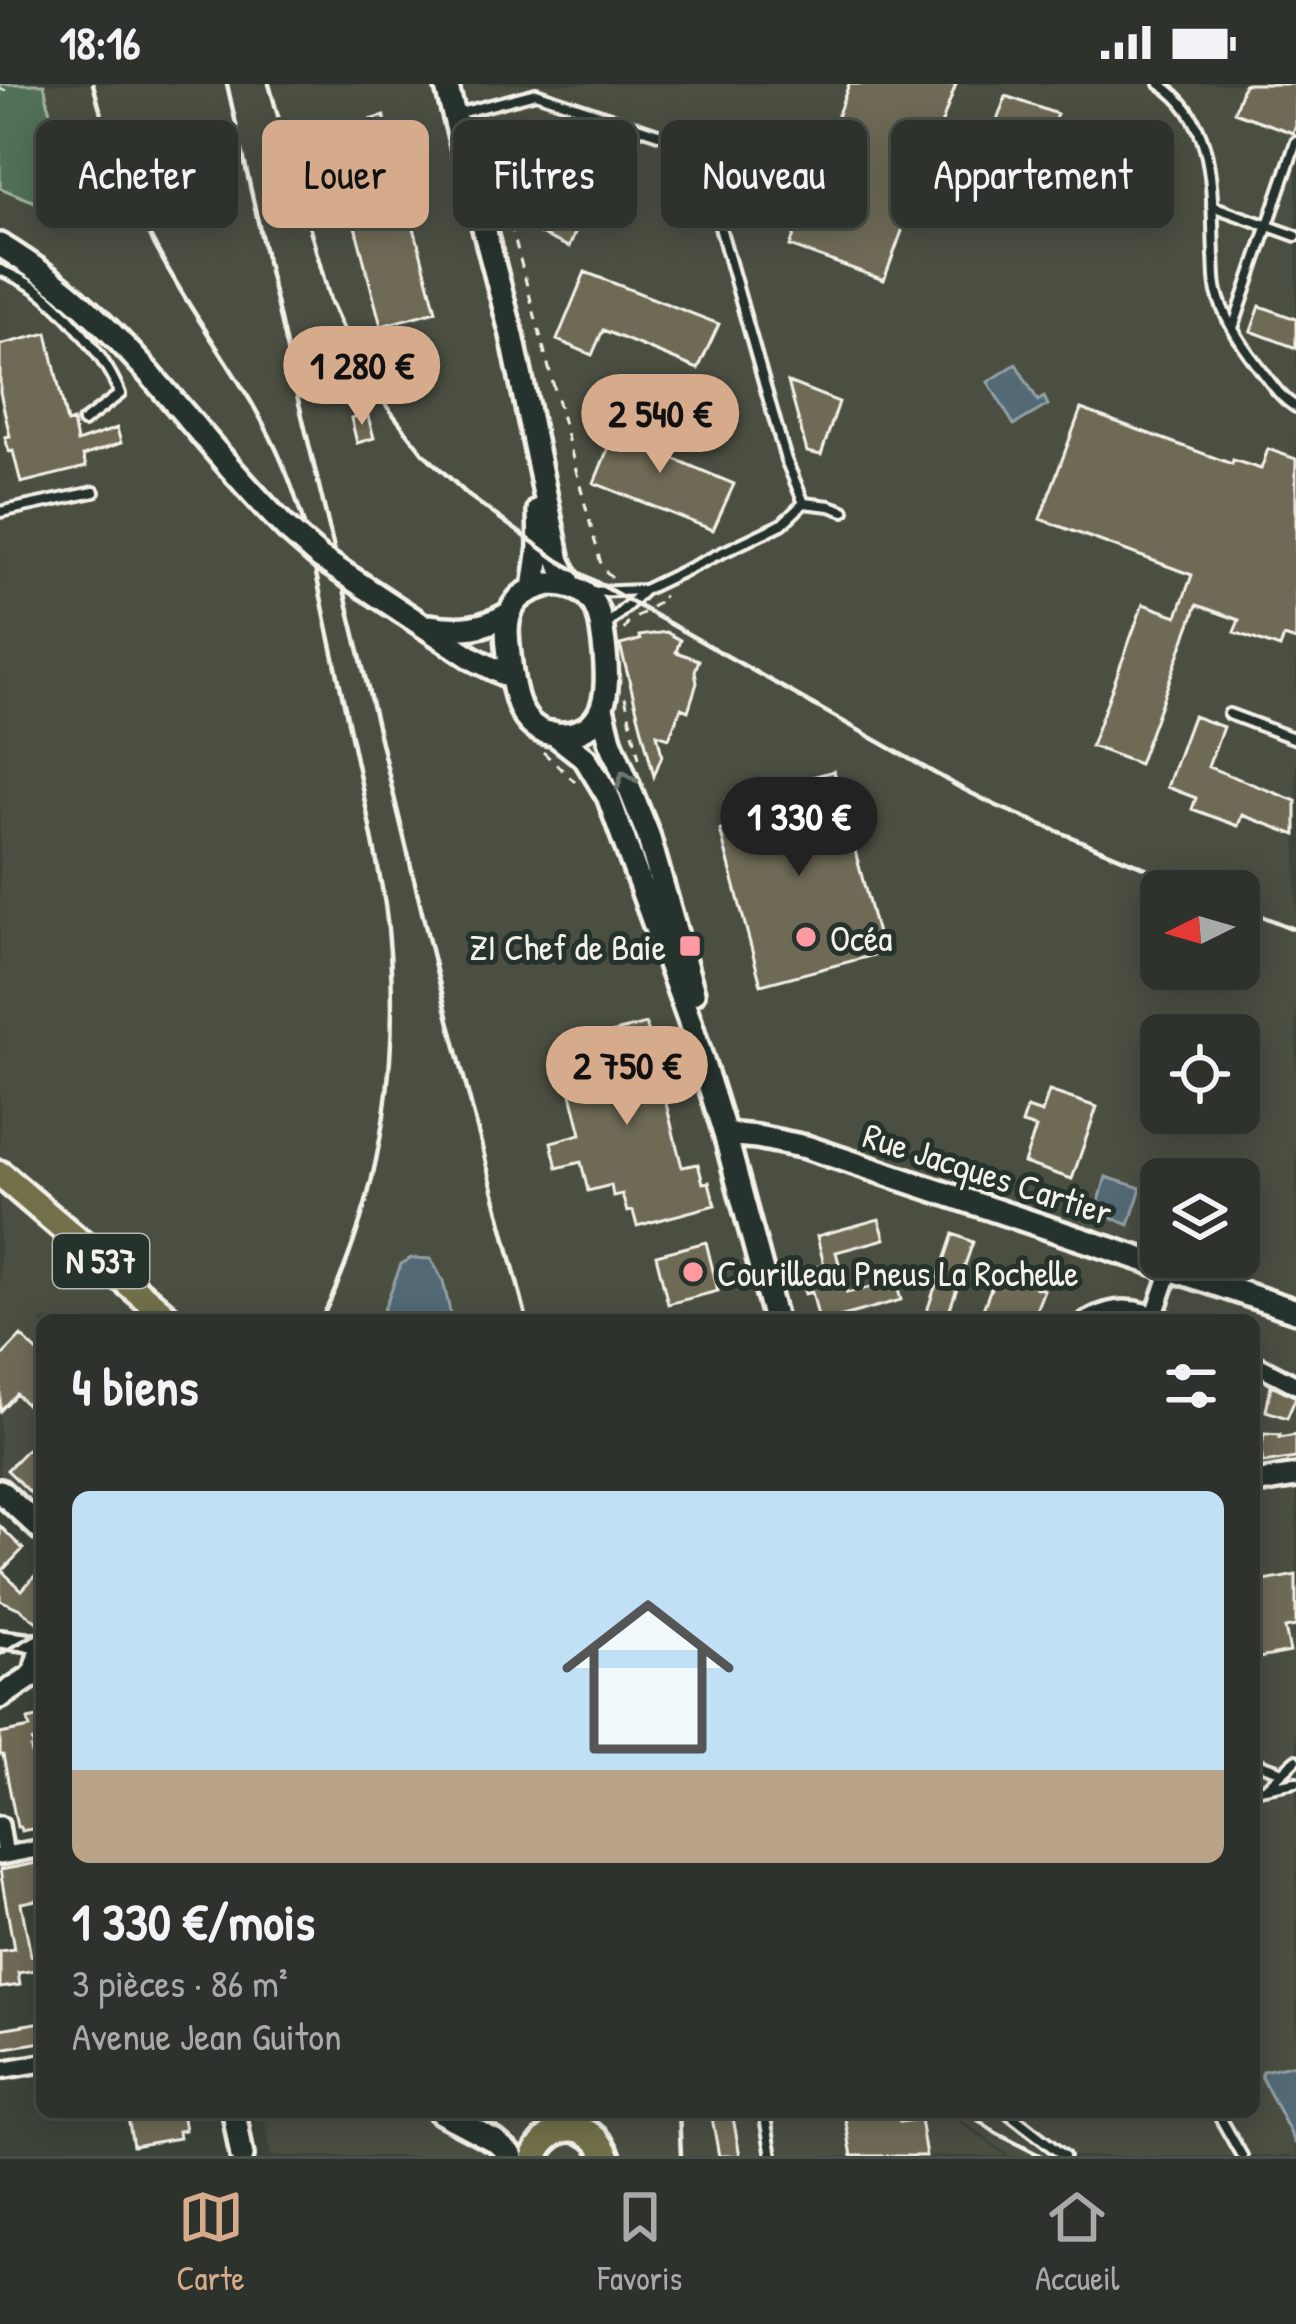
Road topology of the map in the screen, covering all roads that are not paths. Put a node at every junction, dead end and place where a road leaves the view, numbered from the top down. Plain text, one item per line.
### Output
1 (446, 84) edge
2 (1160, 84) edge
3 (454, 114) junction
4 (1296, 142) edge
5 (1211, 206) junction
6 (1268, 226) junction
7 (1296, 236) edge
8 (0, 245) edge
9 (0, 270) edge
10 (1232, 328) junction
11 (1296, 406) edge
12 (83, 422) dead end
13 (538, 450) junction
14 (94, 492) dead end
15 (804, 503) junction
16 (0, 512) edge
17 (844, 512) dead end
18 (534, 589) junction
19 (577, 589) junction
20 (644, 590) junction
21 (510, 613) junction
22 (422, 625) junction
23 (602, 630) junction
24 (512, 678) junction
25 (602, 708) junction
26 (1229, 714) dead end
27 (553, 734) junction
28 (1296, 739) edge
29 (661, 915) junction
30 (724, 1134) junction
31 (0, 1174) edge
32 (1140, 1258) edge
33 (1169, 1278) edge
34 (1200, 1278) edge
35 (1296, 1311) edge
36 (772, 1312) edge
37 (164, 1314) edge
38 (1099, 1314) edge
39 (1151, 1314) edge
40 (1162, 1314) edge
41 (1260, 1366) edge
42 (1296, 1385) edge
43 (1296, 1476) edge
44 (1260, 1483) edge
45 (0, 1491) edge
46 (36, 1524) edge
47 (0, 1639) edge
48 (36, 1643) edge
49 (36, 1670) edge
50 (0, 1697) edge
51 (1296, 1760) edge
52 (1260, 1764) edge
53 (1283, 1772) junction
54 (1296, 1782) edge
55 (1266, 1788) junction
56 (1260, 1789) edge
57 (0, 1826) edge
58 (36, 1849) edge
59 (3, 1855) edge
60 (36, 2064) edge
61 (0, 2071) edge
62 (235, 2118) edge
63 (450, 2118) edge
64 (765, 2118) edge
65 (1015, 2118) edge
66 (1220, 2118) edge
67 (586, 2123) edge
68 (546, 2137) edge
69 (503, 2149) edge
70 (242, 2156) edge
71 (607, 2156) edge
72 (772, 2156) edge
73 (1064, 2156) edge
74 (1242, 2156) edge

1 - 3 main road
2 - 5 lane
3 - 13 main road
3 - 15 lane
4 - 6 lane
5 - 6 lane
5 - 10 lane
6 - 7 lane
6 - 10 lane
8 - 22 main road, bridge
9 - 12 lane
10 - 11 lane
13 - 18 main road
13 - 19 main road
14 - 16 lane
15 - 17 lane
15 - 20 lane
18 - 19 main road
18 - 21 main road
19 - 20 lane
19 - 23 main road
20 - 23 lane
21 - 22 main road
21 - 24 main road
22 - 24 main road
23 - 25 main road
24 - 27 main road
25 - 27 main road
29 -> 25 main road
26 - 28 lane
27 - 29 main road
29 - 30 main road
30 - 32 main road, Rue Jacques Cartier
30 - 36 main road
31 - 37 main road, N 537
33 - 40 street
34 - 35 main road, Rue Jacques Cartier
38 - 39 street
41 - 42 street
43 - 44 main road
45 - 46 main road
47 - 48 street
49 - 50 main road
51 - 53 lane
52 - 53 lane
53 - 55 lane
54 - 55 lane
55 - 56 lane
57 - 59 street
58 - 59 street
60 - 61 street
62 - 70 main road
63 - 69 main road
64 - 72 lane
65 - 73 lane
66 - 74 lane
67 - 68 main road
67 - 71 main road
68 - 69 main road

